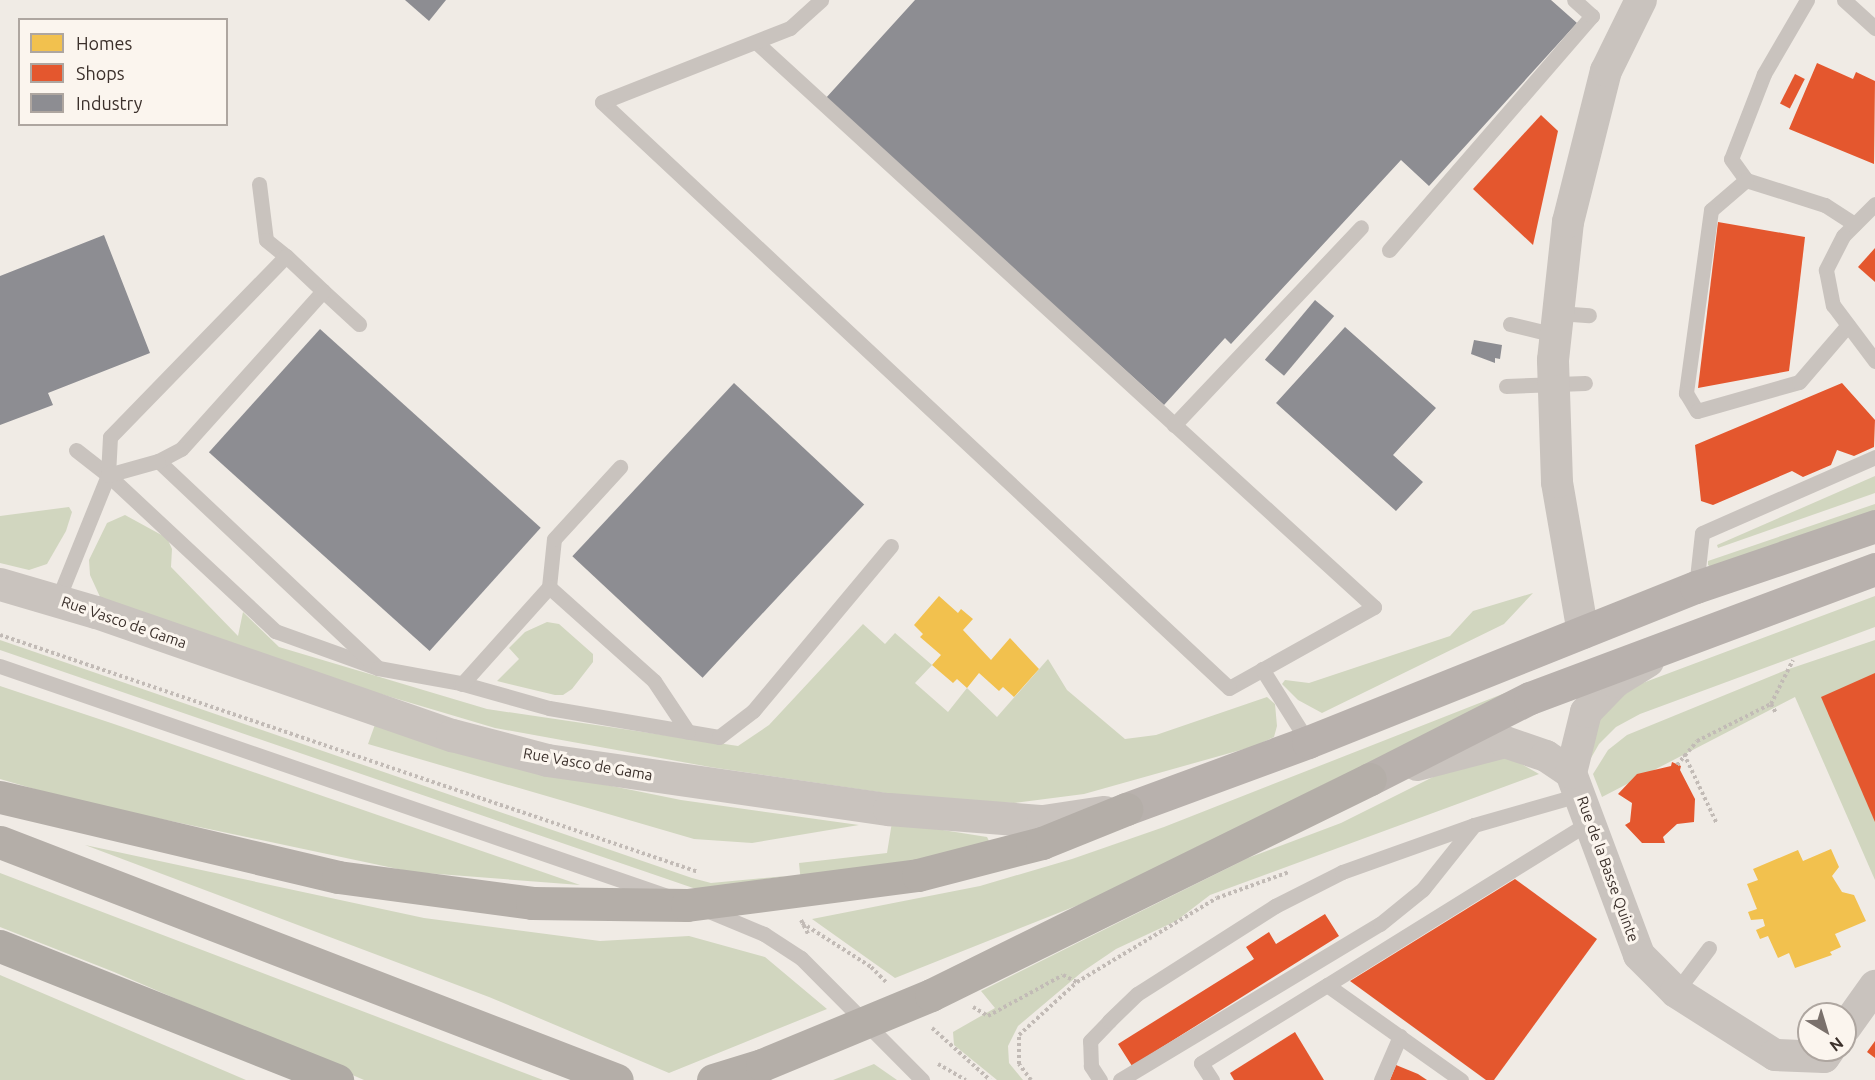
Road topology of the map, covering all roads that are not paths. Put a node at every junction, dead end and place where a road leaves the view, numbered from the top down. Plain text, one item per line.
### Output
1 (821, 0) edge
2 (1574, 0) edge
3 (1641, 0) edge
4 (1807, 0) edge
5 (1844, 0) edge
6 (1875, 28) edge
7 (757, 43) junction
8 (1746, 180) junction
9 (259, 184) dead end
10 (1875, 204) edge
11 (1854, 224) junction
12 (1360, 227) dead end
13 (1389, 250) dead end
14 (286, 256) junction
15 (323, 291) junction
16 (1588, 315) dead end
17 (359, 324) dead end
18 (1510, 324) dead end
19 (1557, 324) junction
20 (1848, 325) junction
21 (1875, 361) edge
22 (1585, 383) dead end
23 (1554, 385) junction
24 (1506, 386) dead end
25 (1174, 425) junction
26 (76, 450) dead end
27 (1875, 457) edge
28 (158, 461) junction
29 (620, 467) dead end
30 (108, 475) junction
31 (1875, 526) edge
32 (891, 546) dead end
33 (1875, 569) edge
34 (0, 584) edge
35 (1696, 587) junction
36 (549, 588) junction
37 (58, 599) junction
38 (1583, 633) junction
39 (1684, 638) junction
40 (0, 666) edge
41 (378, 668) junction
42 (1262, 669) junction
43 (462, 684) junction
44 (688, 732) junction
45 (1308, 742) junction
46 (1370, 779) junction
47 (1582, 796) junction
48 (0, 797) edge
49 (1126, 809) junction
50 (1474, 825) junction
51 (0, 842) edge
52 (687, 904) junction
53 (0, 946) edge
54 (1709, 948) dead end
55 (1327, 985) junction
56 (1875, 986) edge
57 (1676, 992) junction
58 (1857, 1011) edge
59 (1400, 1036) junction
60 (1797, 1056) edge
61 (337, 1080) edge
62 (617, 1080) edge
63 (713, 1080) edge
64 (922, 1080) edge
65 (1100, 1080) edge
66 (1120, 1080) edge
67 (1212, 1080) edge
68 (1381, 1080) edge
69 (1461, 1080) edge

1 - 7 lane
2 - 13 lane
3 - 19 street
4 - 8 lane
5 - 6 lane
7 - 25 lane
7 - 42 lane
8 - 11 lane
8 - 20 lane
9 - 14 lane
10 - 11 lane
11 - 20 lane
12 - 25 lane
14 - 15 lane
14 - 30 lane
15 - 17 lane
15 - 28 lane
16 - 19 lane
18 - 19 lane
19 - 23 street
20 - 21 lane
22 - 23 lane
23 - 24 lane
23 - 38 street
25 - 42 lane
26 - 30 lane
27 - 35 lane
28 - 30 lane
28 - 41 lane
29 - 36 lane
30 - 37 lane
30 - 41 lane
31 - 35 main road
32 - 44 lane
33 - 39 main road
34 - 37 street, Rue Vasco de Gama
35 - 38 main road
36 - 43 lane
36 - 44 lane
37 - 49 street, Rue Vasco de Gama
38 - 45 main road
39 - 46 main road
39 - 47 street
40 - 52 lane
41 - 43 lane
42 - 45 lane
43 - 44 lane
45 - 49 main road
46 - 47 street
46 - 63 highway
47 - 50 lane
47 - 55 lane
47 - 57 street, Rue de la Basse Quinte
48 - 52 highway
49 - 52 highway
50 - 65 lane
50 - 66 lane
51 - 62 highway
52 - 64 lane
53 - 61 highway
54 - 57 lane
55 - 59 lane
55 - 67 lane
56 - 58 street
57 - 60 street, Rue de la Basse Quinte
59 - 68 lane
59 - 69 lane

